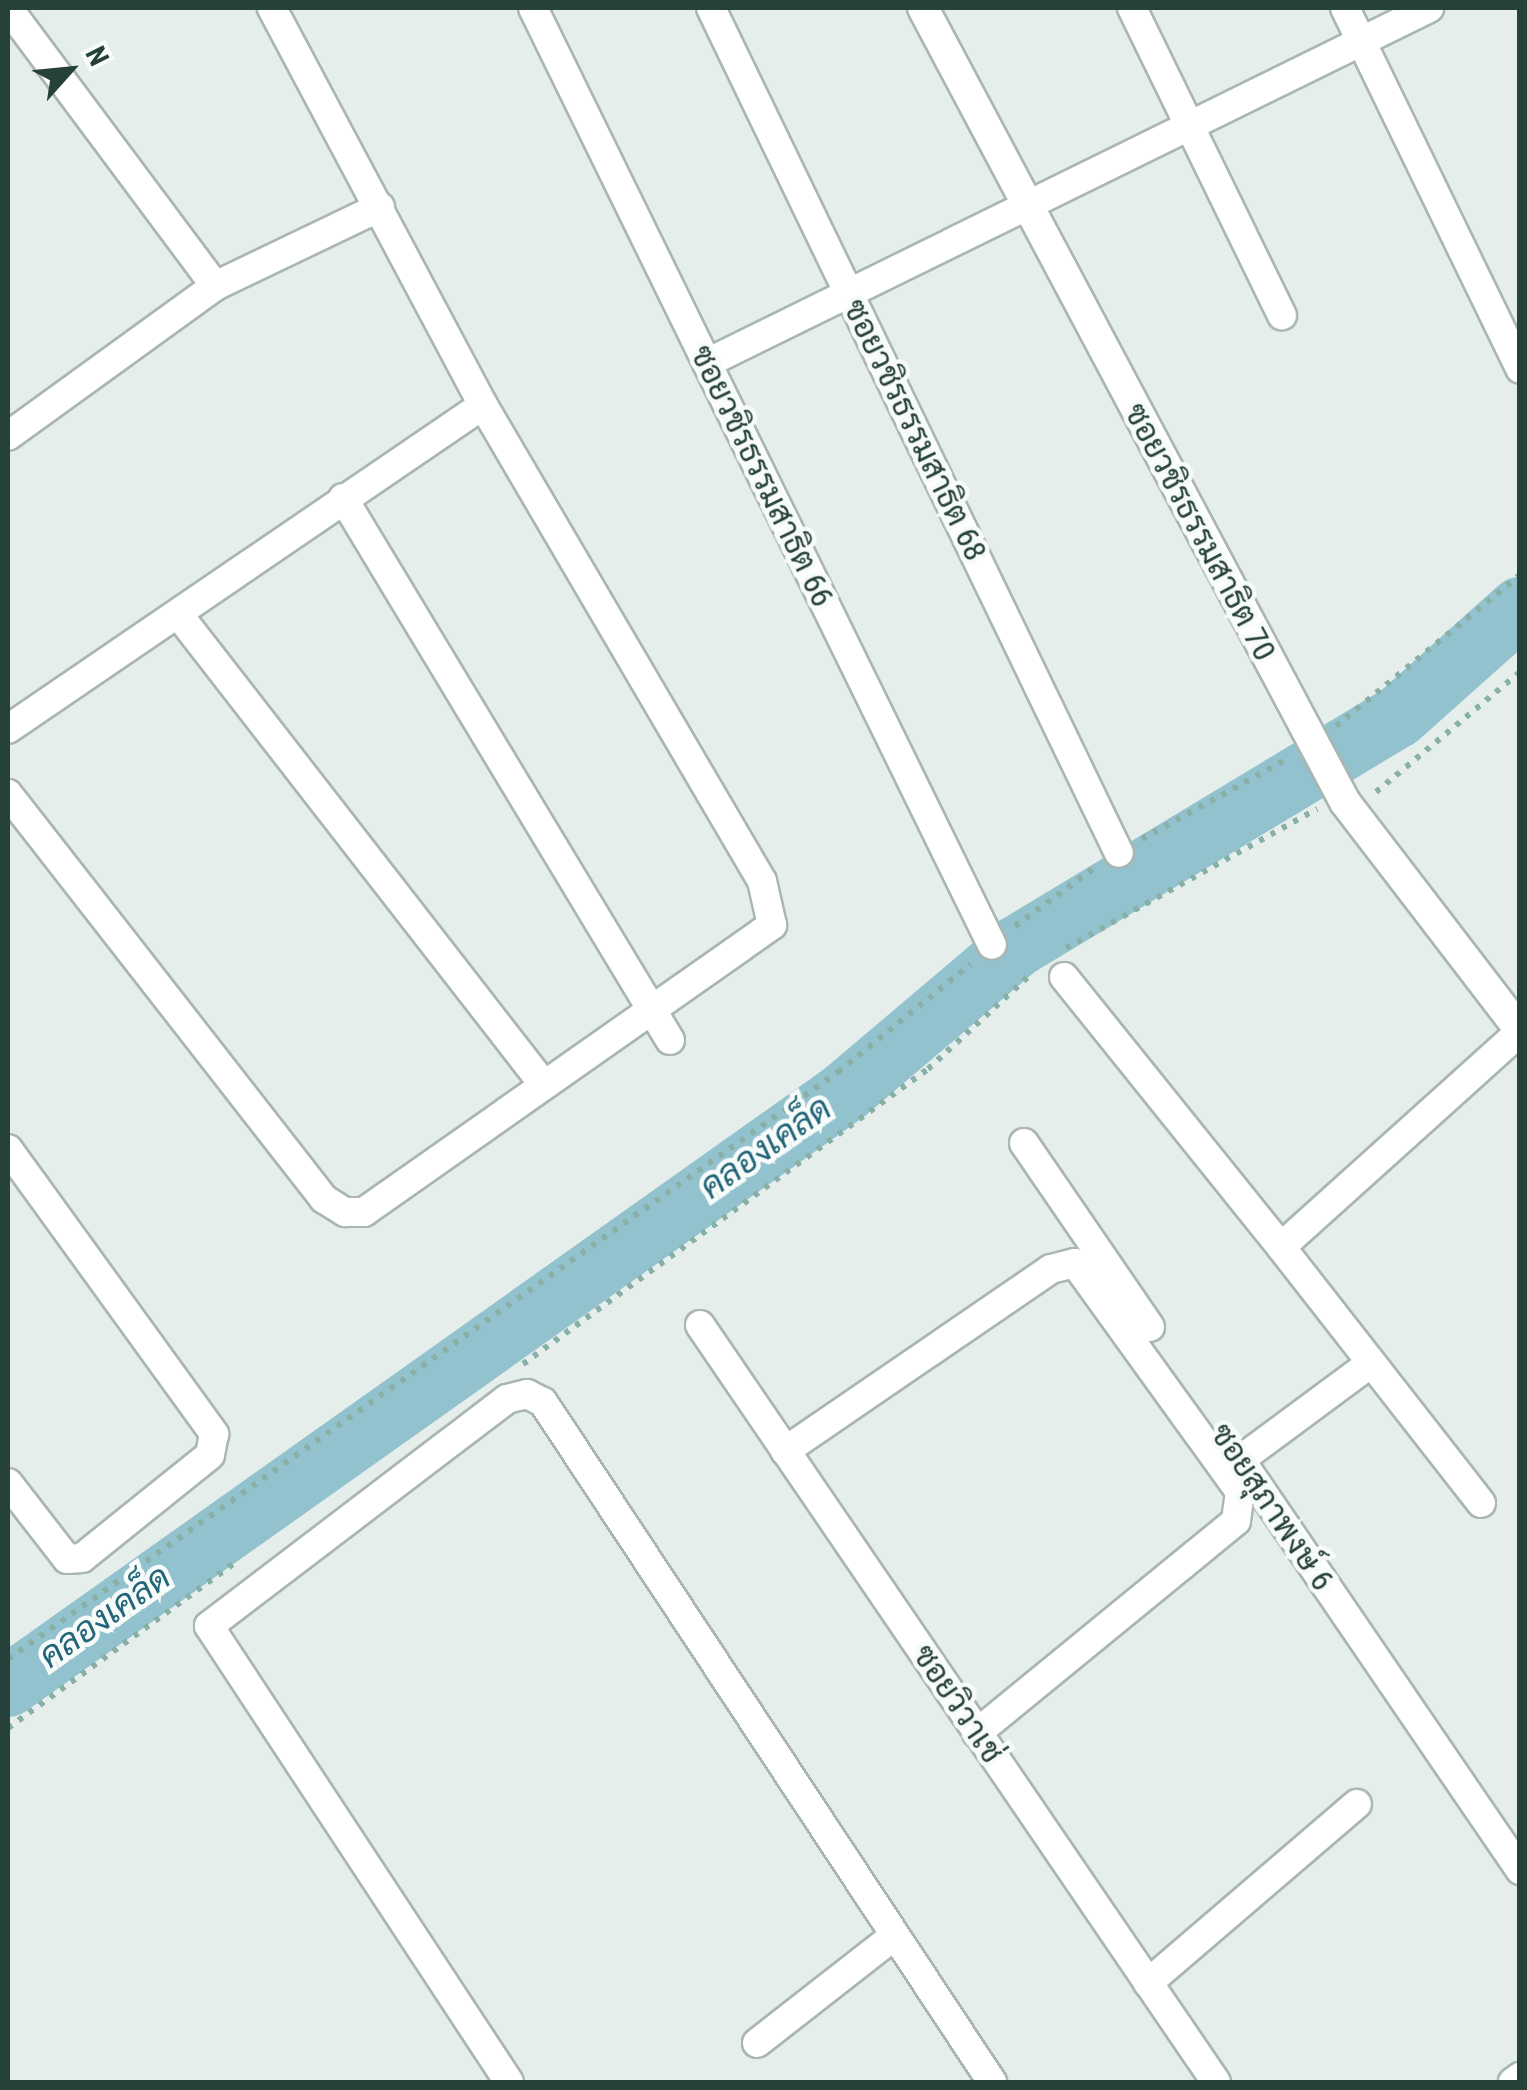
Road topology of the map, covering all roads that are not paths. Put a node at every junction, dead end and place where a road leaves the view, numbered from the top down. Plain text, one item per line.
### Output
1 (8, 8) edge
2 (272, 8) edge
3 (533, 8) edge
4 (712, 8) edge
5 (922, 8) edge
6 (1132, 8) edge
7 (1345, 8) edge
8 (1429, 8) edge
9 (1362, 42) junction
10 (1191, 129) junction
11 (380, 207) junction
12 (1027, 212) junction
13 (215, 286) junction
14 (850, 296) junction
15 (1282, 314) dead end
16 (707, 363) junction
17 (1520, 369) edge
18 (483, 404) junction
19 (13, 422) edge
20 (343, 498) junction
21 (178, 614) junction
22 (8, 729) edge
23 (8, 794) edge
24 (1119, 853) road end
25 (992, 945) road end
26 (1056, 964) road end
27 (652, 1010) junction
28 (1520, 1031) edge
29 (670, 1040) dead end
30 (544, 1085) junction
31 (1024, 1144) dead end
32 (8, 1149) edge
33 (1281, 1247) junction
34 (700, 1325) dead end
35 (1371, 1362) junction
36 (786, 1450) junction
37 (1240, 1460) junction
38 (8, 1483) edge
39 (1480, 1503) dead end
40 (977, 1732) junction
41 (1356, 1804) dead end
42 (1520, 1870) edge
43 (894, 1935) junction
44 (1148, 1983) junction
45 (756, 2042) dead end
46 (1520, 2077) edge
47 (509, 2082) edge
48 (992, 2082) edge
49 (1216, 2082) edge
50 (1513, 2082) edge

1 - 13 street
2 - 11 street
3 - 16 street, ซอยวชิรธรรมสาธิต 66
4 - 14 street, ซอยวชิรธรรมสาธิต 68
5 - 12 street, ซอยวชิรธรรมสาธิต 70
6 - 10 street
7 - 9 street
8 - 9 street
9 - 10 street
9 - 17 street
10 - 12 street
10 - 15 street
11 - 13 street
11 - 18 street
12 - 14 street
12 - 28 street, ซอยวชิรธรรมสาธิต 70
13 - 19 street
14 - 16 street
14 - 24 street, ซอยวชิรธรรมสาธิต 68
16 - 25 street, ซอยวชิรธรรมสาธิต 66
18 - 20 street
18 - 27 street
20 - 21 street
20 - 27 street
21 - 22 street
21 - 30 street
23 - 30 street
26 - 33 street
27 - 29 street
27 - 30 street
28 - 33 street
31 - 37 street, ซอยสุภาพงษ์ 6
32 - 38 street
33 - 35 street
34 - 36 street, ซอยวิวาเช่
35 - 37 street
35 - 39 street
36 - 40 street, ซอยวิวาเช่
36 - 40 street
37 - 42 street, ซอยสุภาพงษ์ 6
40 - 44 street, ซอยวิวาเช่
41 - 44 street
43 - 45 street
43 - 47 street
43 - 48 street
44 - 49 street, ซอยวิวาเช่
46 - 50 street

